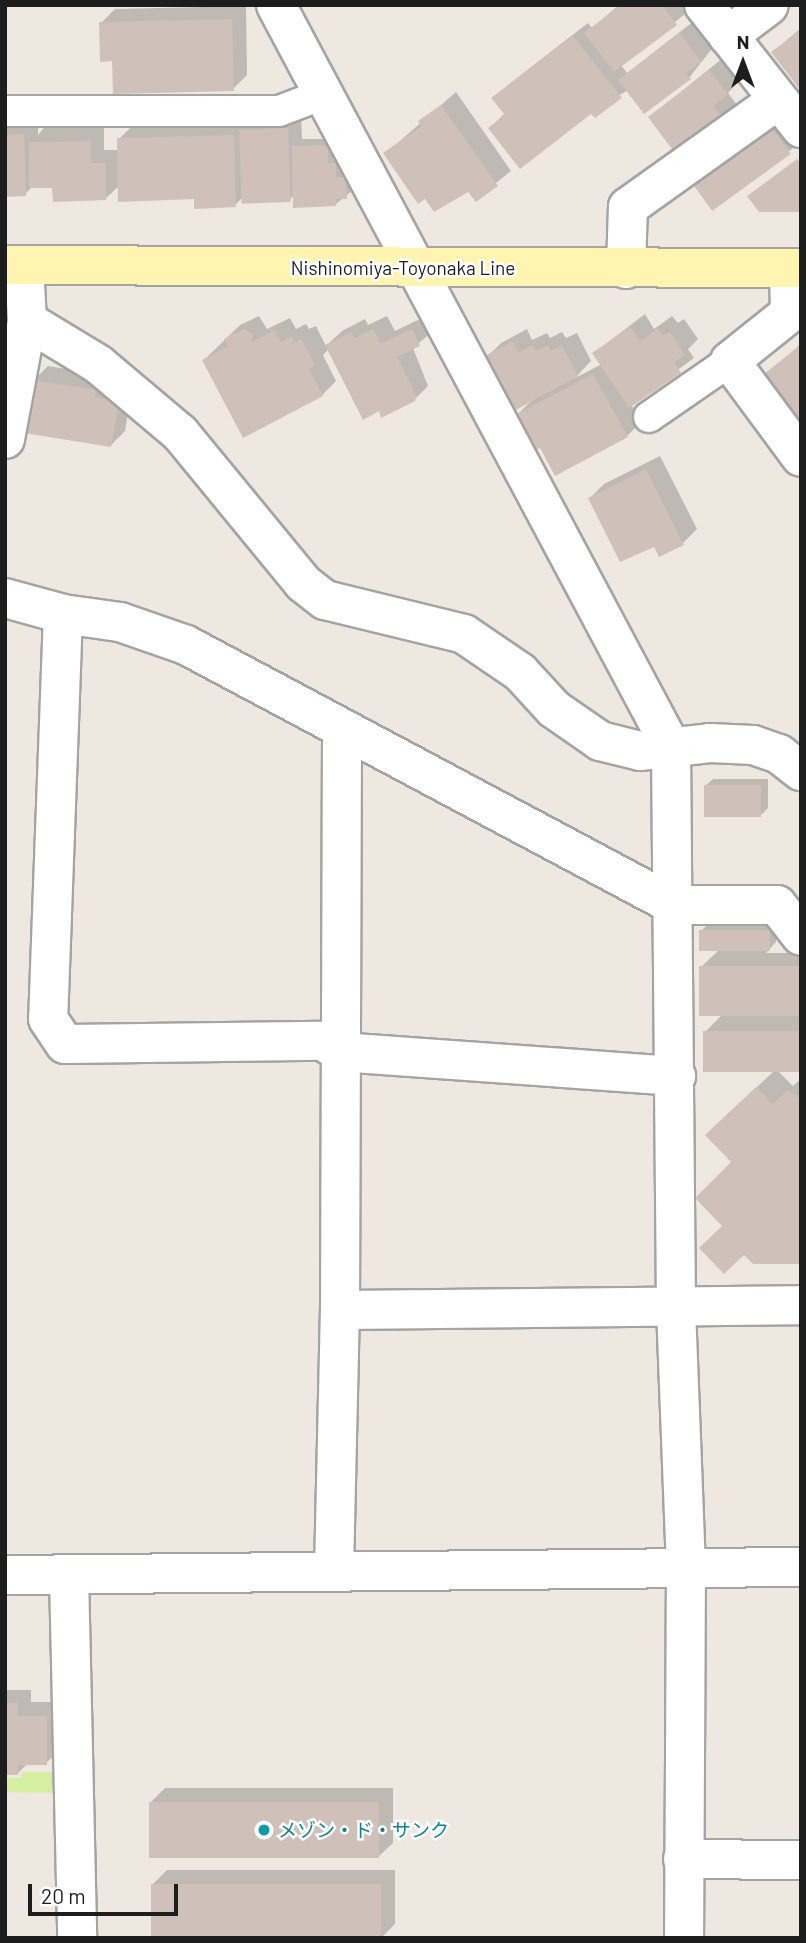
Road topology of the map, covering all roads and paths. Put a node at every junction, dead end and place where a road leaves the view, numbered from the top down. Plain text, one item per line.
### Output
1 (276, 5) edge
2 (704, 5) edge
3 (769, 5) edge
4 (728, 36) junction
5 (324, 94) junction
6 (5, 111) edge
7 (789, 114) edge
8 (15, 265) edge
9 (417, 268) junction
10 (795, 268) edge
11 (626, 270) junction
12 (27, 321) junction
13 (730, 361) junction
14 (649, 417) dead end
15 (5, 439) edge
16 (801, 457) edge
17 (5, 598) edge
18 (63, 614) junction
19 (342, 730) junction
20 (671, 747) junction
21 (801, 771) edge
22 (674, 905) junction
23 (801, 936) edge
24 (340, 1052) junction
25 (676, 1076) junction
26 (801, 1305) edge
27 (676, 1308) junction
28 (340, 1310) junction
29 (686, 1567) junction
30 (801, 1567) edge
31 (334, 1572) junction
32 (5, 1575) edge
33 (69, 1575) junction
34 (683, 1859) junction
35 (801, 1860) edge
36 (77, 1938) edge
37 (684, 1938) edge

1 - 5 street
2 - 4 street
3 - 4 street
4 - 7 street
5 - 6 lane
5 - 9 street
7 - 11 street
8 - 9 main road, Nishinomiya-Toyonaka Line
8 - 12 street
9 - 11 main road, Nishinomiya-Toyonaka Line
9 - 20 street
10 - 11 main road, Nishinomiya-Toyonaka Line
10 - 13 street
12 - 15 street
12 - 20 street
13 - 14 lane
13 - 16 street
17 - 18 street
18 - 19 street
18 - 24 street
19 - 22 street
19 - 24 street
20 - 21 street
20 - 22 street
22 - 23 street
22 - 25 street
24 - 25 street
24 - 28 street
25 - 27 street
26 - 27 street
27 - 28 street
27 - 29 street
28 - 31 street
29 - 30 street
29 - 31 street
29 - 34 street
31 - 33 street
32 - 33 street
33 - 36 street
34 - 35 street
34 - 37 street

